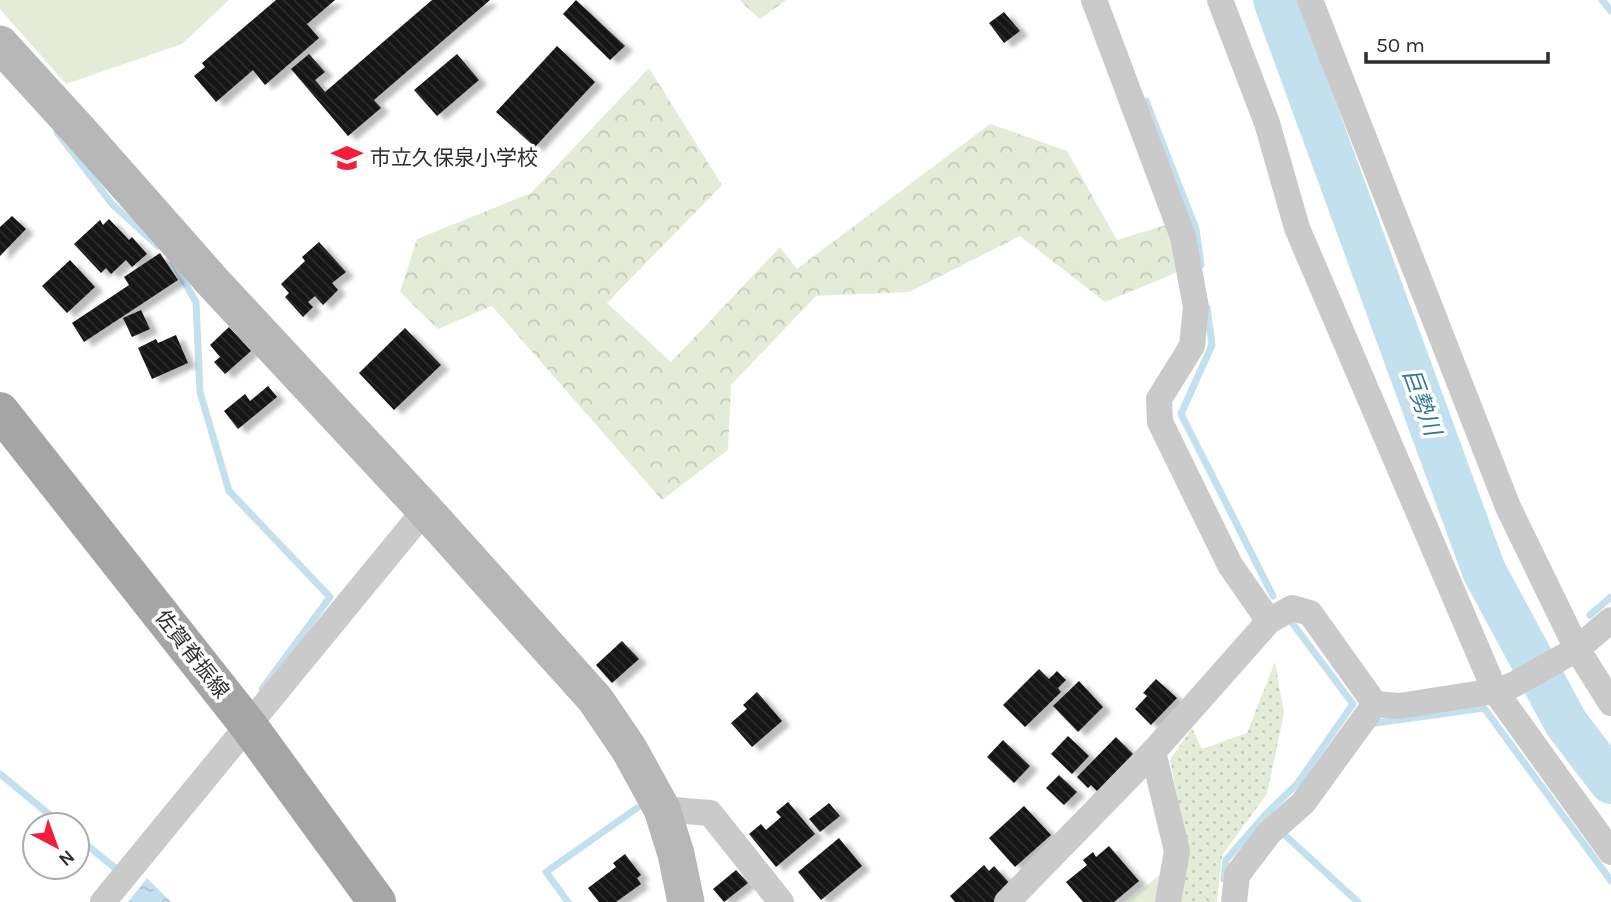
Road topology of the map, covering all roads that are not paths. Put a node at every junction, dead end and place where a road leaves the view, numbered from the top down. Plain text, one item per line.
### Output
1 (1094, 0) edge
2 (1220, 0) edge
3 (1310, 0) edge
4 (0, 44) edge
5 (0, 411) edge
6 (425, 510) junction
7 (1611, 620) edge
8 (1269, 621) junction
9 (1577, 649) junction
10 (1504, 688) junction
11 (1611, 703) edge
12 (1375, 704) junction
13 (248, 725) junction
14 (1153, 752) junction
15 (662, 809) junction
16 (1611, 852) edge
17 (118, 884) edge
18 (377, 902) edge
19 (686, 902) edge
20 (781, 902) edge
21 (1007, 902) edge
22 (1168, 902) edge
23 (1234, 902) edge

1 - 8 street
2 - 10 street
3 - 9 street
4 - 6 street
5 - 13 main road, 佐賀脊振線
6 - 13 street
6 - 15 street
7 - 9 street
8 - 12 street
8 - 14 street
9 - 10 street
9 - 11 street
10 - 12 street
10 - 16 street
12 - 23 street
13 - 17 street
13 - 18 main road, 佐賀脊振線
14 - 21 street
14 - 22 street
15 - 19 street
15 - 20 street

